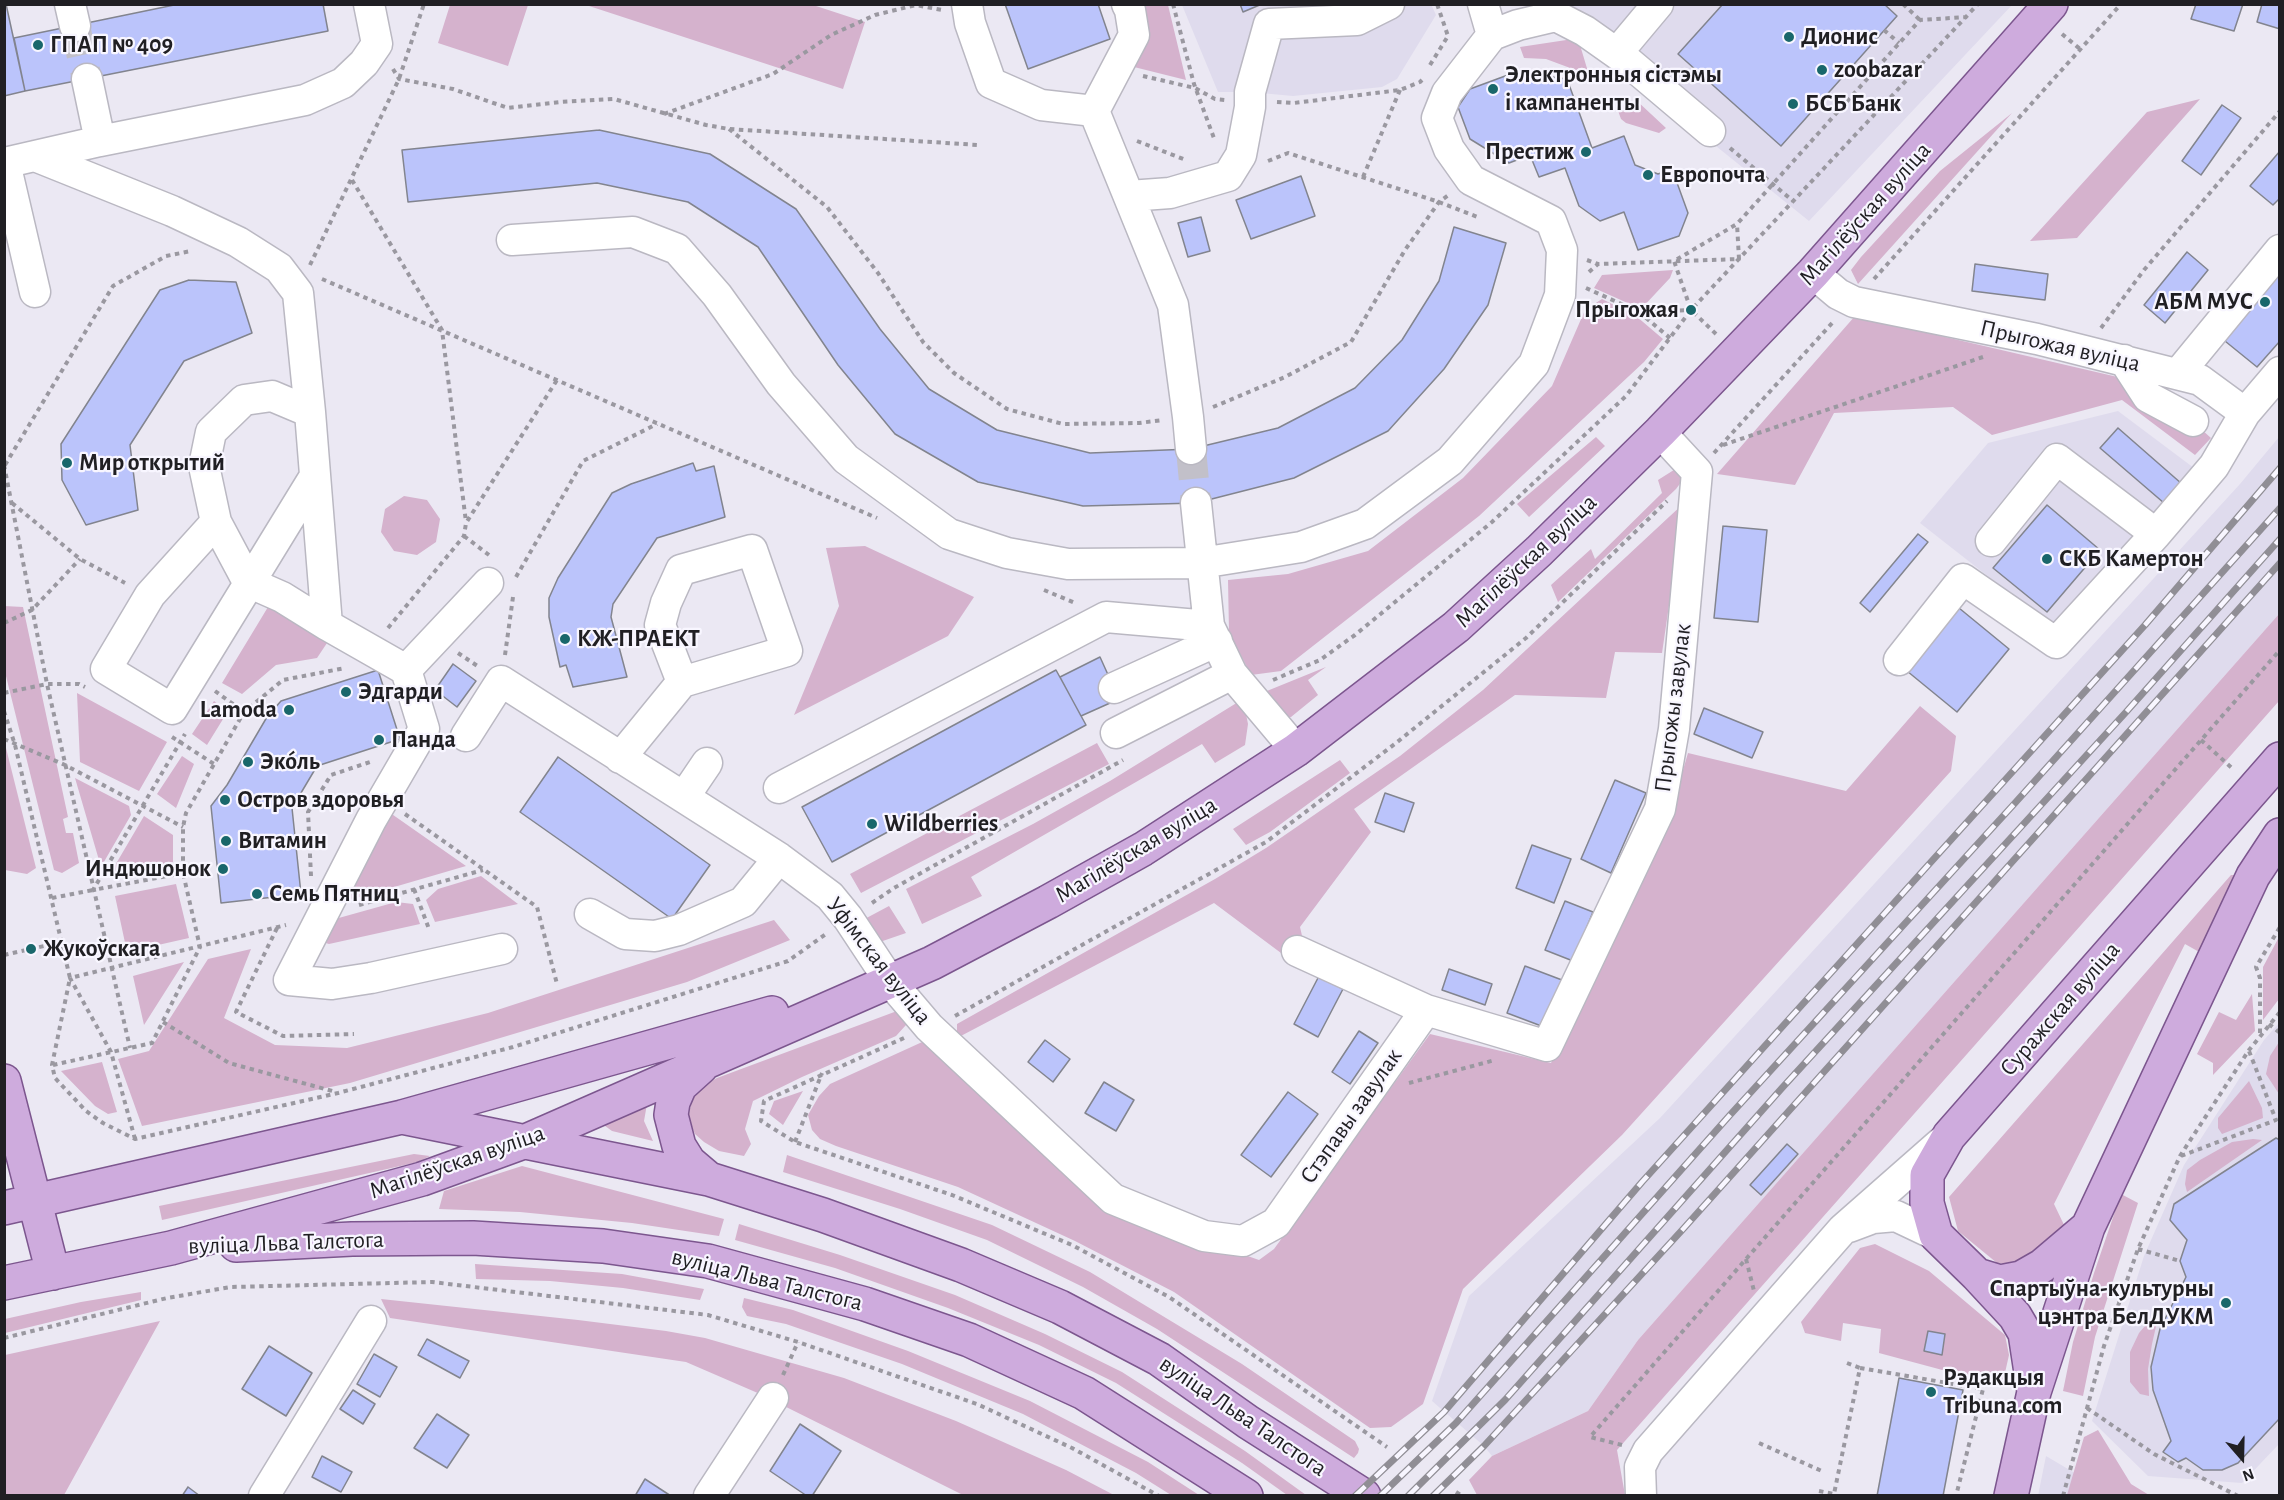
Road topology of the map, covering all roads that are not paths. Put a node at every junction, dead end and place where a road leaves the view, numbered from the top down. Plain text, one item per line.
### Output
1 (369, 4) edge
2 (967, 4) edge
3 (1127, 4) edge
4 (1389, 4) edge
5 (1483, 4) edge
6 (1658, 4) edge
7 (2051, 4) edge
8 (1550, 10) edge
9 (1492, 35) junction
10 (1617, 53) junction
11 (87, 79) tunnel mouth
12 (1097, 119) junction
13 (1710, 131) road end
14 (100, 141) junction
15 (35, 156) junction
16 (5, 163) edge
17 (1129, 196) junction
18 (512, 240) dead end
19 (2280, 250) edge
20 (1813, 273) junction
21 (35, 292) dead end
22 (2124, 360) junction
23 (2280, 372) edge
24 (2178, 374) junction
25 (310, 412) junction
26 (2245, 413) junction
27 (2193, 421) dead end
28 (1660, 432) junction
29 (1191, 449) tunnel mouth
30 (315, 476) junction
31 (1196, 503) tunnel mouth
32 (216, 522) junction
33 (2156, 534) junction
34 (1991, 541) dead end
35 (1201, 563) junction
36 (248, 582) junction
37 (488, 583) dead end
38 (327, 625) junction
39 (1213, 634) junction
40 (1899, 660) dead end
41 (406, 670) junction
42 (682, 682) junction
43 (1239, 683) junction
44 (1114, 687) dead end
45 (466, 735) dead end
46 (1124, 744) road end
47 (1296, 750) junction
48 (620, 758) junction
49 (2280, 759) edge
50 (707, 763) dead end
51 (779, 788) dead end
52 (684, 798) junction
53 (2280, 835) edge
54 (779, 858) junction
55 (590, 914) dead end
56 (502, 949) dead end
57 (1297, 951) dead end
58 (889, 980) junction
59 (1426, 1010) junction
60 (710, 1059) junction
61 (4, 1082) edge
62 (402, 1117) junction
63 (1949, 1136) junction
64 (526, 1141) junction
65 (709, 1179) junction
66 (20, 1205) edge
67 (1276, 1223) joint
68 (2088, 1227) junction
69 (1843, 1229) junction
70 (1936, 1236) junction
71 (171, 1248) junction
72 (52, 1273) junction
73 (1977, 1275) junction
74 (4, 1283) edge
75 (371, 1321) dead end
76 (2034, 1392) junction
77 (773, 1398) road end
78 (264, 1496) edge
79 (709, 1496) edge
80 (1246, 1496) edge
81 (1364, 1496) edge
82 (1641, 1496) edge
83 (2011, 1496) edge

1 - 14 lane
2 - 12 lane
3 - 12 lane
4 - 17 lane
5 - 9 lane
6 - 10 lane
7 - 20 main road, Магілёўская вуліца
8 - 9 lane
8 - 10 lane
9 - 35 lane
10 - 13 lane
11 - 14 lane
12 - 17 lane
14 - 15 lane
15 - 16 lane
15 - 25 lane
16 - 21 lane
17 - 29 lane
18 - 35 lane
19 - 24 lane
20 - 22 lane, Прыгожая вуліца
20 - 28 main road, Магілёўская вуліца
22 - 24 lane, Прыгожая вуліца
22 - 27 lane
23 - 26 lane
24 - 26 lane, Прыгожая вуліца
25 - 30 lane
25 - 32 lane
26 - 33 lane
28 - 47 main road, Магілёўская вуліца
28 - 59 lane, Прыгожы завулак
30 - 36 lane
30 - 38 lane
31 - 35 lane
32 - 36 lane
32 - 36 lane
33 - 34 lane
33 - 40 lane
35 - 39 lane
36 - 38 lane
37 - 41 lane
38 - 41 lane
39 - 43 lane
39 - 44 lane
39 - 51 lane
41 - 56 lane
42 - 42 lane
42 - 48 lane
43 - 46 lane
43 - 47 lane
45 - 48 lane, Уфімская вуліца
47 - 58 main road, Магілёўская вуліца
48 - 52 lane, Уфімская вуліца
49 - 63 main road, Суражская вуліца
50 - 52 lane
52 - 54 lane, Уфімская вуліца
53 - 68 main road
54 - 55 lane
54 - 58 lane, Уфімская вуліца
57 - 59 lane
58 - 60 main road, Магілёўская вуліца
58 - 62 main road, Магілёўская вуліца
58 - 67 lane, Уфімская вуліца
59 - 67 lane, Стэпавы завулак
60 - 64 main road, Магілёўская вуліца
60 - 65 main road
61 - 66 main road
62 - 64 main road, вуліца Льва Талстога
62 - 66 main road, Магілёўская вуліца
63 - 69 lane
63 - 70 main road, Суражская вуліца
64 - 65 main road, вуліца Льва Талстога
64 - 71 main road, Магілёўская вуліца
65 - 81 main road, вуліца Льва Талстога
66 - 72 main road
68 - 73 main road
68 - 76 main road
69 - 70 lane
69 - 82 lane
70 - 73 main road, Суражская вуліца
71 - 72 main road, Магілёўская вуліца
71 - 80 main road, вуліца Льва Талстога
72 - 74 main road, Магілёўская вуліца
73 - 76 main road, Суражская вуліца
75 - 78 lane
76 - 83 main road
77 - 79 lane

